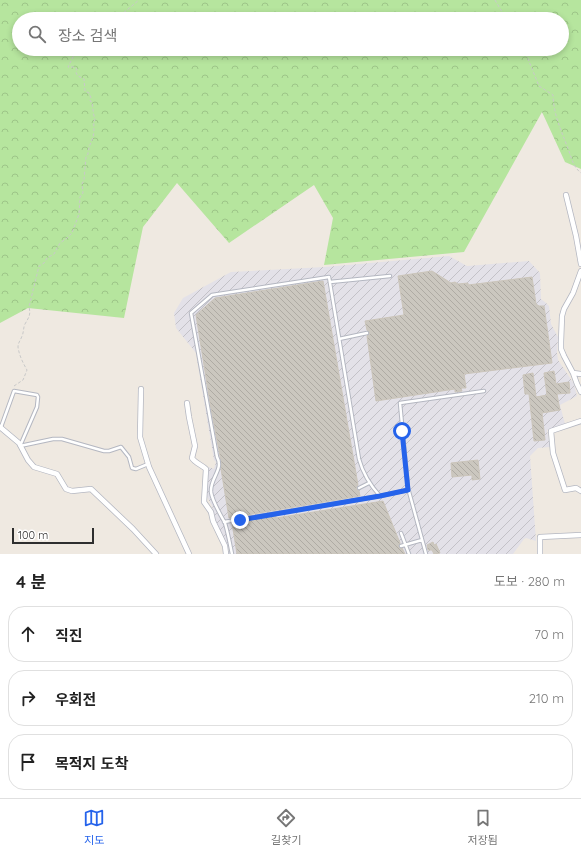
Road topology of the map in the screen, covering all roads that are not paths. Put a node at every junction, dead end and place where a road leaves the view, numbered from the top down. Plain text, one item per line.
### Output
1 (566, 195) dead end
2 (581, 264) edge
3 (581, 271) edge
4 (390, 276) dead end
5 (330, 282) junction
6 (367, 333) dead end
7 (339, 339) junction
8 (573, 373) junction
9 (581, 374) edge
10 (141, 389) dead end
11 (484, 391) dead end
12 (581, 392) edge
13 (187, 403) dead end
14 (581, 421) edge
15 (0, 427) edge
16 (20, 446) junction
17 (148, 464) junction
18 (369, 483) junction
19 (359, 488) dead end
20 (408, 490) junction
21 (581, 491) edge
22 (380, 496) junction
23 (224, 522) junction
24 (401, 533) dead end
25 (581, 534) edge
26 (422, 540) junction
27 (406, 545) junction
28 (401, 546) dead end
29 (156, 554) edge
30 (189, 554) edge
31 (226, 554) edge
32 (232, 554) edge
33 (409, 554) edge
34 (426, 554) edge
35 (540, 554) edge

1 - 2 street
3 - 8 street
4 - 5 lane
5 - 7 lane
5 - 23 lane
6 - 7 lane
7 - 18 lane
8 - 9 street
8 - 12 street
10 - 17 street
11 - 20 lane
13 - 31 street
14 - 21 street
15 - 16 street
15 - 16 lane
16 - 17 lane
16 - 29 street
17 - 30 street
18 - 19 lane
18 - 22 lane
20 - 22 lane
20 - 26 lane
22 - 23 lane
23 - 32 lane
24 - 27 lane
25 - 35 street
26 - 27 lane
26 - 34 lane
27 - 28 lane
27 - 33 lane

